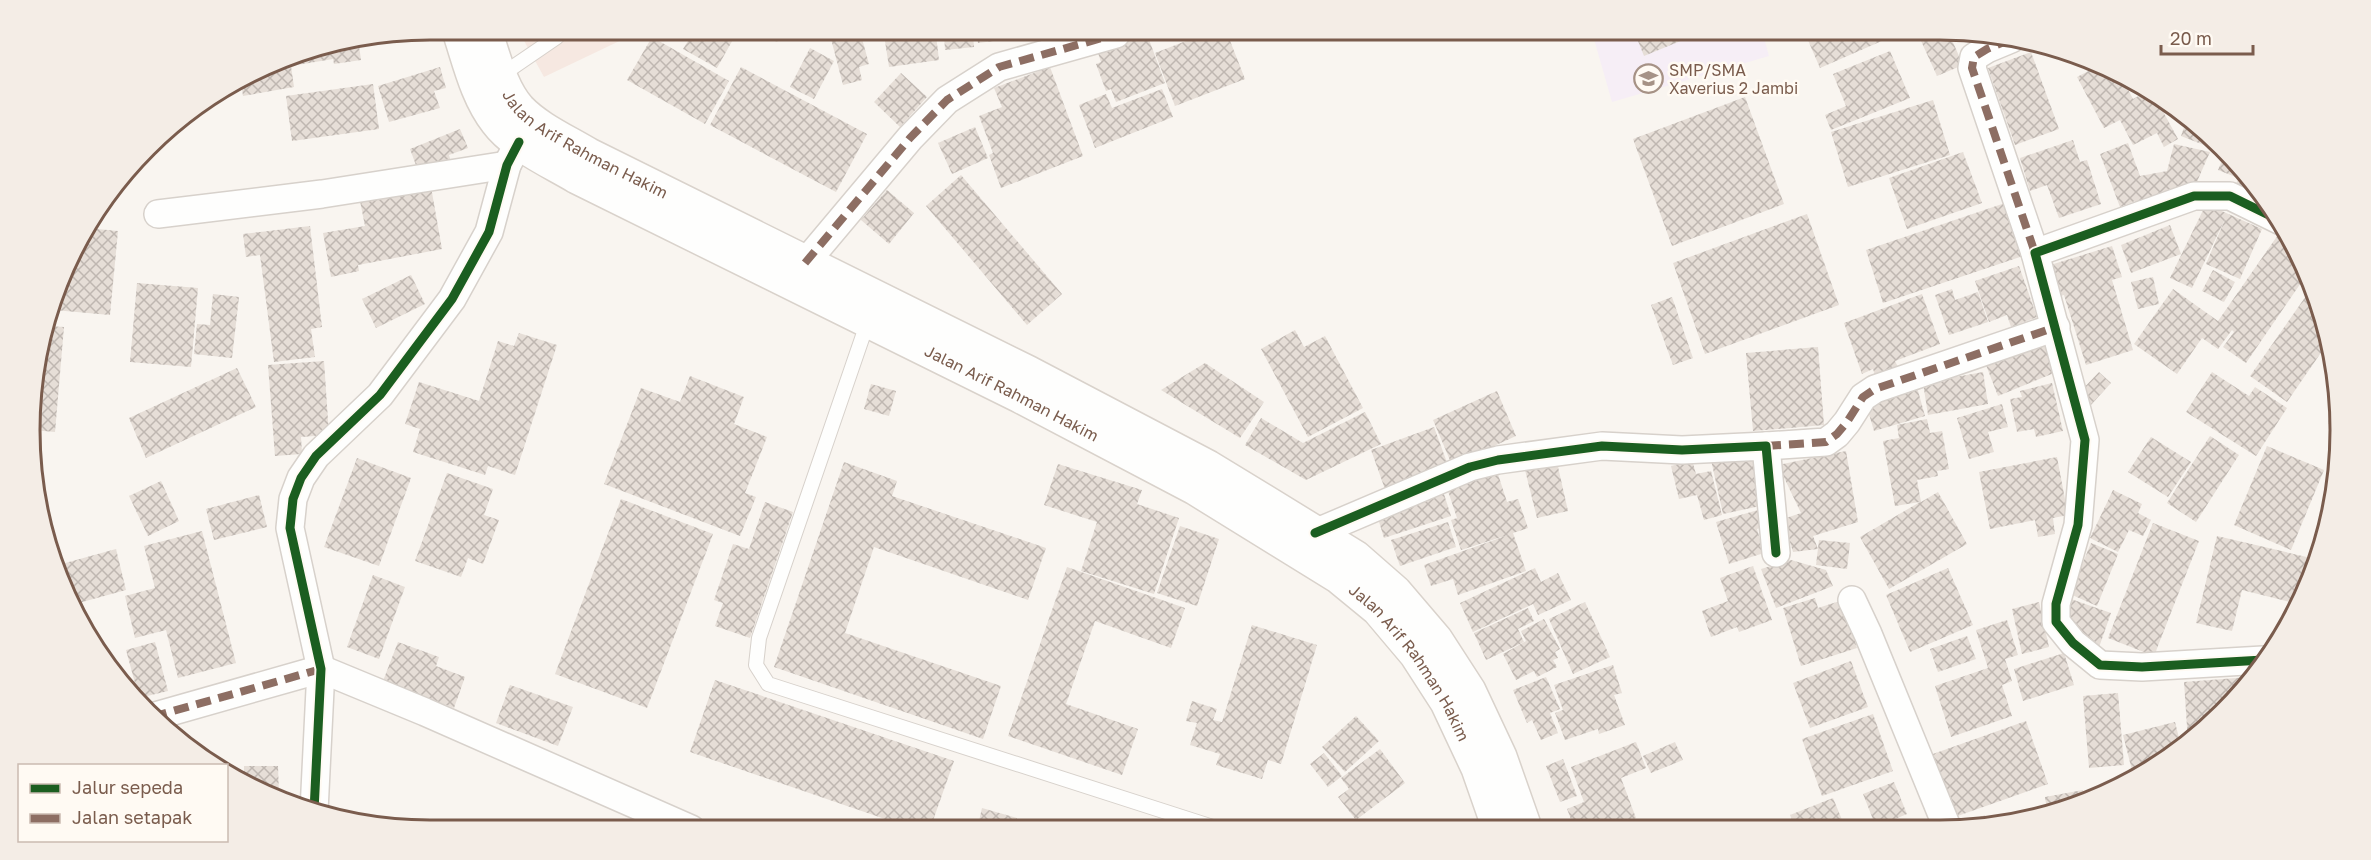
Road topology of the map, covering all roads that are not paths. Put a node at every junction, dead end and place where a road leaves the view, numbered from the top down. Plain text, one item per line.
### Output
1 (463, 40) edge
2 (487, 40) edge
3 (552, 40) edge
4 (1095, 40) edge
5 (1997, 45) edge
6 (489, 81) junction
7 (513, 154) junction
8 (2264, 213) edge
9 (158, 214) dead end
10 (2035, 253) junction
11 (805, 263) junction
12 (874, 311) junction
13 (2056, 327) junction
14 (1766, 446) junction
15 (1315, 533) junction
16 (1776, 553) dead end
17 (1852, 600) dead end
18 (2255, 660) edge
19 (321, 669) junction
20 (164, 714) edge
21 (314, 802) edge
22 (671, 820) edge
23 (1191, 820) edge
24 (1496, 820) edge
25 (1522, 820) edge
26 (1944, 820) edge

1 - 6 main road, Jalan Arif Rahman Hakim
2 - 6 main road, Jalan Arif Rahman Hakim
3 - 6 lane
4 - 11 street
5 - 10 street
6 - 7 main road, Jalan Arif Rahman Hakim
6 - 11 main road, Jalan Arif Rahman Hakim
7 - 9 street
7 - 12 main road, Jalan Arif Rahman Hakim
7 - 19 street
8 - 10 street
10 - 13 street
11 - 12 main road, Jalan Arif Rahman Hakim
12 - 15 main road, Jalan Arif Rahman Hakim
12 - 23 lane
12 - 24 main road, Jalan Arif Rahman Hakim
13 - 14 street
13 - 18 street
14 - 15 street
14 - 16 street
15 - 25 main road, Jalan Arif Rahman Hakim
17 - 26 street
19 - 20 street
19 - 21 street
19 - 22 street

